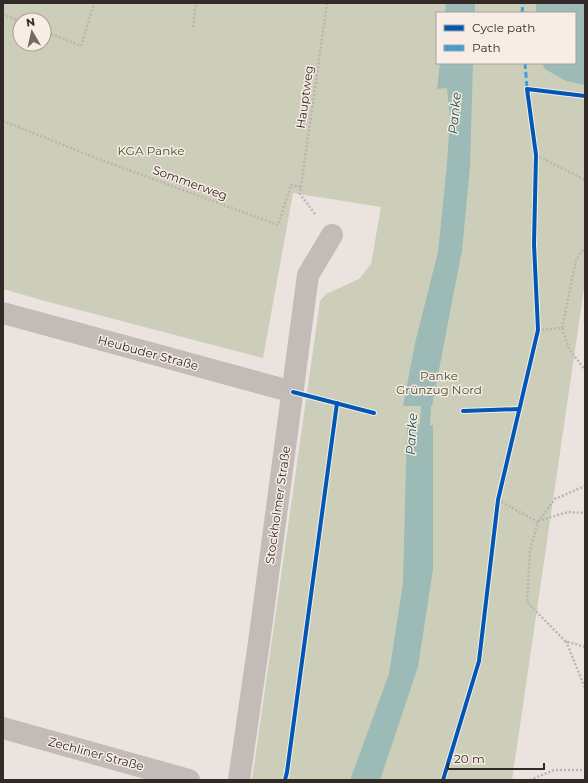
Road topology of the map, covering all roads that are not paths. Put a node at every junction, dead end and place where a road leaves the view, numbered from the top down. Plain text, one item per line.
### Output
1 (332, 235) dead end
2 (3, 313) edge
3 (293, 392) junction
4 (3, 728) edge
5 (189, 780) edge
6 (239, 780) edge

1 - 3 street, Stockholmer Straße
2 - 3 street, Heubuder Straße
3 - 6 street, Stockholmer Straße
4 - 5 street, Zechliner Straße

